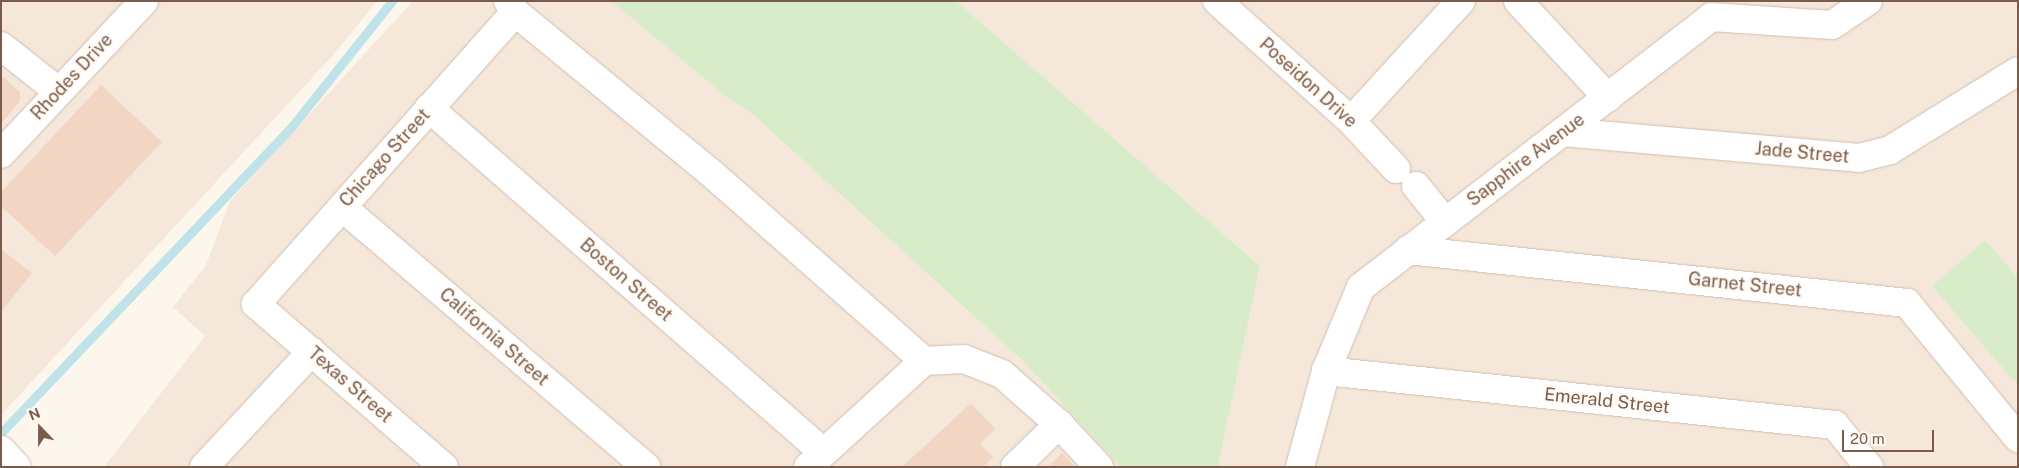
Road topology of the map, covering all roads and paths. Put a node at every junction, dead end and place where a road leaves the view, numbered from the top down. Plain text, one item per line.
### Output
1 (144, 1) edge
2 (1217, 1) edge
3 (1461, 1) edge
4 (1518, 1) edge
5 (1868, 1) edge
6 (511, 7) edge
7 (1, 46) edge
8 (2018, 71) edge
9 (58, 91) junction
10 (1608, 98) junction
11 (429, 108) junction
12 (1351, 120) junction
13 (1563, 132) junction
14 (1, 154) edge
15 (1396, 169) dead end
16 (1416, 186) dead end
17 (342, 206) junction
18 (1445, 222) junction
19 (1408, 250) junction
20 (256, 304) joint
21 (312, 351) junction
22 (924, 361) junction
23 (1326, 372) junction
24 (1059, 424) junction
25 (2018, 438) edge
26 (1, 450) edge
27 (816, 460) edge
28 (218, 463) edge
29 (17, 467) edge
30 (444, 467) edge
31 (646, 467) edge
32 (1015, 467) edge
33 (1099, 467) edge
34 (1300, 467) edge
35 (1869, 467) edge

1 - 9 street, Rhodes Drive
2 - 12 street, Poseidon Drive
3 - 12 street
4 - 10 street
5 - 10 street, Sapphire Avenue
6 - 11 street, Chicago Street
6 - 22 street
7 - 9 street
8 - 13 street, Jade Street
9 - 14 street, Rhodes Drive
10 - 13 street, Sapphire Avenue
11 - 17 street, Chicago Street
11 - 27 street, Boston Street
12 - 15 street, Poseidon Drive
13 - 18 street, Sapphire Avenue
16 - 18 street
17 - 20 street, Chicago Street
17 - 31 street, California Street
18 - 19 street, Sapphire Avenue
19 - 23 street, Sapphire Avenue
19 - 25 street, Garnet Street
20 - 21 street, Texas Street
21 - 28 street
21 - 30 street, Texas Street
22 - 24 street
22 - 27 street
23 - 34 street, Sapphire Avenue
23 - 35 street, Emerald Street
24 - 32 street
24 - 33 street
26 - 29 street

